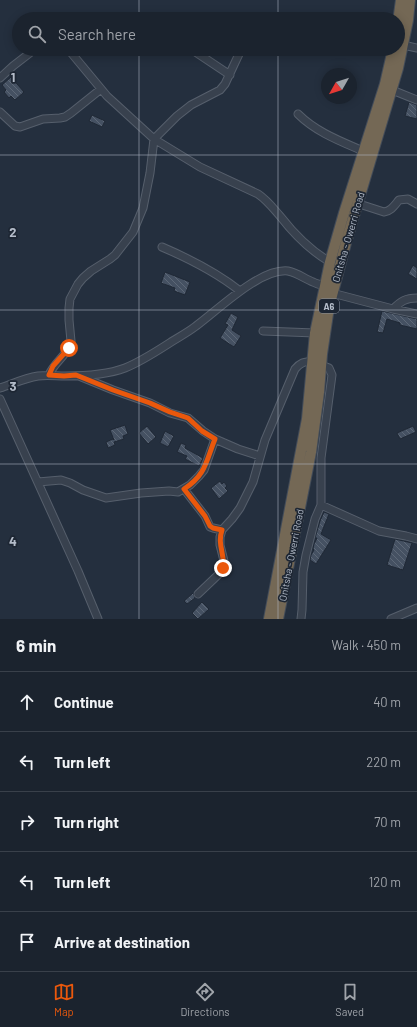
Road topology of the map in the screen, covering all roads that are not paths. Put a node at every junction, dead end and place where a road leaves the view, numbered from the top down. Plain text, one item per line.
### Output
1 (401, 0) edge
2 (410, 0) edge
3 (399, 12) edge
4 (405, 35) edge
5 (405, 45) edge
6 (417, 48) edge
7 (26, 56) edge
8 (74, 56) edge
9 (202, 56) edge
10 (238, 56) edge
11 (391, 56) edge
12 (401, 56) edge
13 (230, 75) junction
14 (0, 78) edge
15 (101, 88) junction
16 (392, 90) junction
17 (417, 100) edge
18 (0, 112) edge
19 (298, 114) dead end
20 (154, 139) junction
21 (364, 150) junction
22 (353, 202) junction
23 (417, 204) edge
24 (162, 247) dead end
25 (330, 262) junction
26 (329, 289) junction
27 (240, 291) junction
28 (417, 298) edge
29 (393, 309) junction
30 (417, 314) edge
31 (263, 331) dead end
32 (315, 333) junction
33 (317, 363) junction
34 (49, 375) junction
35 (76, 375) junction
36 (0, 388) edge
37 (0, 399) edge
38 (215, 439) junction
39 (260, 456) junction
40 (38, 482) junction
41 (184, 489) junction
42 (321, 505) junction
43 (222, 530) junction
44 (417, 539) edge
45 (198, 594) dead end
46 (417, 608) edge
47 (98, 619) edge
48 (269, 619) edge
49 (278, 619) edge
50 (301, 619) edge
51 (391, 619) edge

1 - 3 highway
2 - 4 highway, Onitsha - Owerri Road / A6
5 - 6 street
7 - 14 street
8 - 15 street
9 - 13 street
10 - 13 street
11 - 21 highway, Onitsha - Owerri Road / A6
12 - 16 highway, Onitsha - Owerri Road / A6
13 - 20 street
15 - 18 street
15 - 20 street
16 - 17 street
16 - 22 highway, Onitsha - Owerri Road / A6
19 - 21 street
20 - 25 street
20 - 34 street
21 - 22 highway, Onitsha - Owerri Road / A6
22 - 23 street
22 - 25 highway, Onitsha - Owerri Road / A6
22 - 26 highway, Onitsha - Owerri Road / A6
24 - 27 street
25 - 26 highway, Onitsha - Owerri Road / A6
26 - 27 street
26 - 29 street
26 - 32 highway, Onitsha - Owerri Road / A6
26 - 33 highway, Onitsha - Owerri Road / A6
27 - 35 street
28 - 29 street
29 - 30 street
31 - 32 street
32 - 33 highway, Onitsha - Owerri Road / A6
33 - 39 street
33 - 42 street
33 - 48 highway, Onitsha - Owerri Road / A6
33 - 49 highway, Onitsha - Owerri Road / A6
34 - 35 street
34 - 36 street
35 - 38 street
37 - 40 street
38 - 39 street
38 - 41 street
39 - 43 street
40 - 41 street
40 - 47 street
41 - 43 street
42 - 44 street
42 - 50 street
43 - 45 street
46 - 51 street

